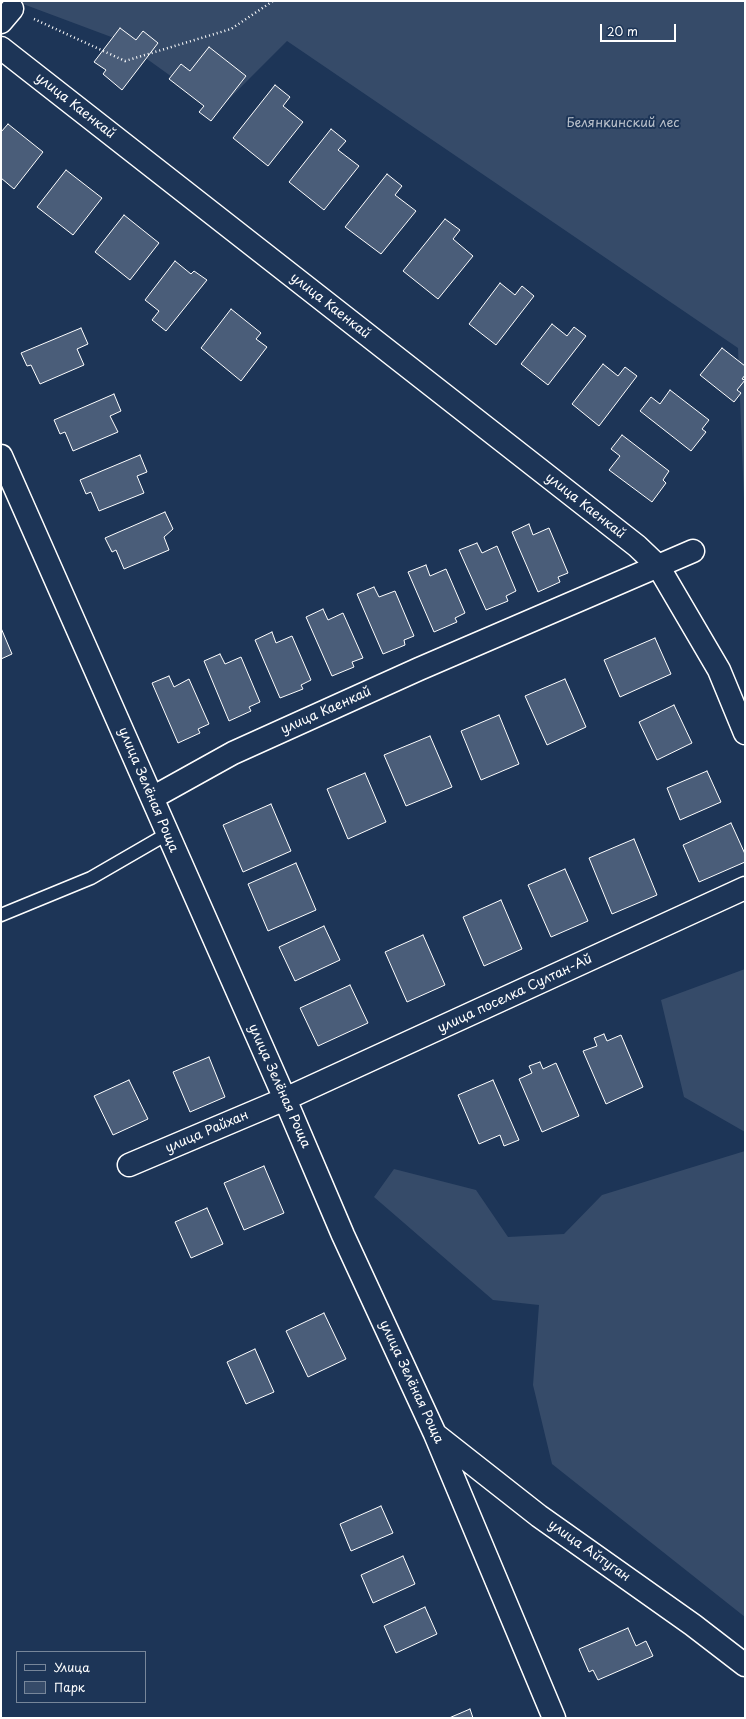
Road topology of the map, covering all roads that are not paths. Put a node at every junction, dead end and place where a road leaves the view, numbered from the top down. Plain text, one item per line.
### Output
1 (1, 48) edge
2 (1, 456) edge
3 (694, 551) dead end
4 (658, 566) junction
5 (745, 733) edge
6 (152, 798) junction
7 (167, 834) junction
8 (745, 888) edge
9 (1, 914) edge
10 (285, 1099) junction
11 (129, 1165) dead end
12 (435, 1434) junction
13 (745, 1665) edge
14 (554, 1718) edge

1 - 4 street, улица Каенкай
2 - 6 street, улица Зелёная Роща
3 - 4 street, улица Каенкай
4 - 5 street, улица Каенкай
4 - 6 street, улица Каенкай
6 - 7 street, улица Зелёная Роща
7 - 9 lane
7 - 10 street, улица Зелёная Роща
8 - 10 street, улица поселка Султан-Ай
10 - 11 street, улица Райхан
10 - 12 street, улица Зелёная Роща
12 - 13 street, улица Айтуган
12 - 14 street, улица Зелёная Роща

